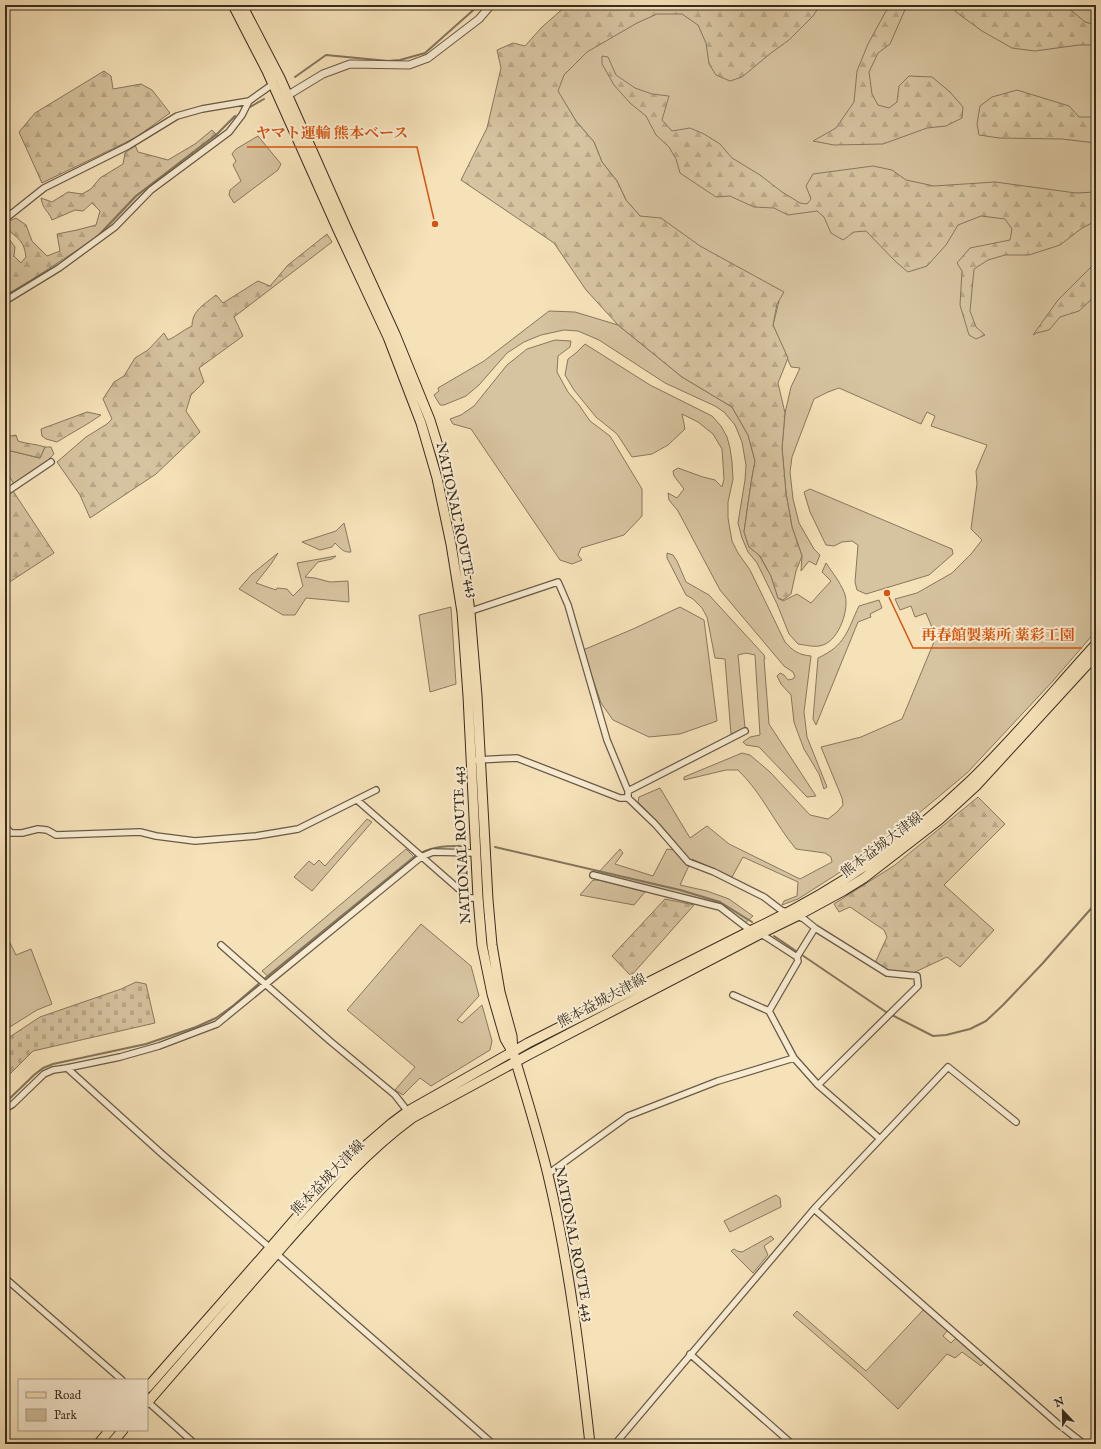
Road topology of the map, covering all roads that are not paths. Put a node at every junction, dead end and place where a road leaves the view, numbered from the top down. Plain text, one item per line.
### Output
1 (233, 5) edge
2 (242, 5) edge
3 (491, 5) edge
4 (273, 84) junction
5 (284, 98) junction
6 (249, 102) junction
7 (5, 219) edge
8 (5, 301) edge
9 (51, 462) dead end
10 (5, 493) edge
11 (466, 612) junction
12 (1096, 644) edge
13 (1096, 655) edge
14 (745, 731) dead end
15 (471, 760) junction
16 (481, 760) junction
17 (376, 790) dead end
18 (628, 791) junction
19 (628, 798) junction
20 (357, 800) junction
21 (5, 826) edge
22 (476, 853) junction
23 (420, 857) junction
24 (593, 875) dead end
25 (478, 898) junction
26 (793, 914) junction
27 (815, 928) junction
28 (756, 932) junction
29 (221, 945) dead end
30 (798, 954) junction
31 (265, 984) junction
32 (733, 995) dead end
33 (769, 1011) junction
34 (513, 1052) junction
35 (794, 1058) junction
36 (516, 1062) junction
37 (67, 1068) junction
38 (818, 1085) junction
39 (5, 1109) edge
40 (410, 1115) junction
41 (1016, 1122) dead end
42 (879, 1138) junction
43 (548, 1174) junction
44 (814, 1209) junction
45 (274, 1251) junction
46 (5, 1278) edge
47 (690, 1354) junction
48 (121, 1379) edge
49 (148, 1387) edge
50 (148, 1401) edge
51 (148, 1403) edge
52 (109, 1431) edge
53 (122, 1431) edge
54 (98, 1444) edge
55 (111, 1444) edge
56 (195, 1444) edge
57 (493, 1444) edge
58 (590, 1444) edge
59 (615, 1444) edge
60 (792, 1444) edge
61 (1084, 1444) edge

1 - 4 main road, NATIONAL ROUTE 443
2 - 5 main road, NATIONAL ROUTE 443
3 - 5 street
4 - 5 main road, NATIONAL ROUTE 443
4 - 6 street
5 - 11 main road, NATIONAL ROUTE 443
6 - 7 street
6 - 8 street
9 - 10 street
11 - 15 main road, NATIONAL ROUTE 443
11 - 16 main road, NATIONAL ROUTE 443
11 - 18 street
12 - 26 main road, 熊本益城大津線
13 - 26 main road, 熊本益城大津線
14 - 18 street
15 - 16 street
15 - 22 main road, NATIONAL ROUTE 443
16 - 19 street
16 - 34 main road, NATIONAL ROUTE 443
17 - 20 street
18 - 19 street
19 - 26 street
20 - 21 street
20 - 23 street
22 - 23 street
22 - 25 main road, NATIONAL ROUTE 443
23 - 25 street
23 - 31 street
24 - 28 street
25 - 34 main road, NATIONAL ROUTE 443
26 - 27 street
26 - 28 main road, 熊本益城大津線
27 - 30 street
27 - 38 street
28 - 30 street
28 - 34 main road, 熊本益城大津線
28 - 36 main road, 熊本益城大津線
29 - 31 street
30 - 33 street
31 - 37 street
31 - 40 street
32 - 33 street
33 - 35 street
34 - 36 main road, NATIONAL ROUTE 443
34 - 40 main road, 熊本益城大津線
35 - 38 street
35 - 43 street
36 - 40 main road, 熊本益城大津線
36 - 43 main road, NATIONAL ROUTE 443
37 - 39 street
37 - 45 street
38 - 42 street
40 - 45 main road, 熊本益城大津線
41 - 42 street
42 - 44 street
43 - 58 main road, NATIONAL ROUTE 443
44 - 47 street
44 - 61 street
45 - 49 main road, 熊本益城大津線
45 - 50 main road, 熊本益城大津線
45 - 57 street
46 - 48 street
47 - 59 street
47 - 60 street
51 - 56 street
52 - 54 main road
53 - 55 main road

